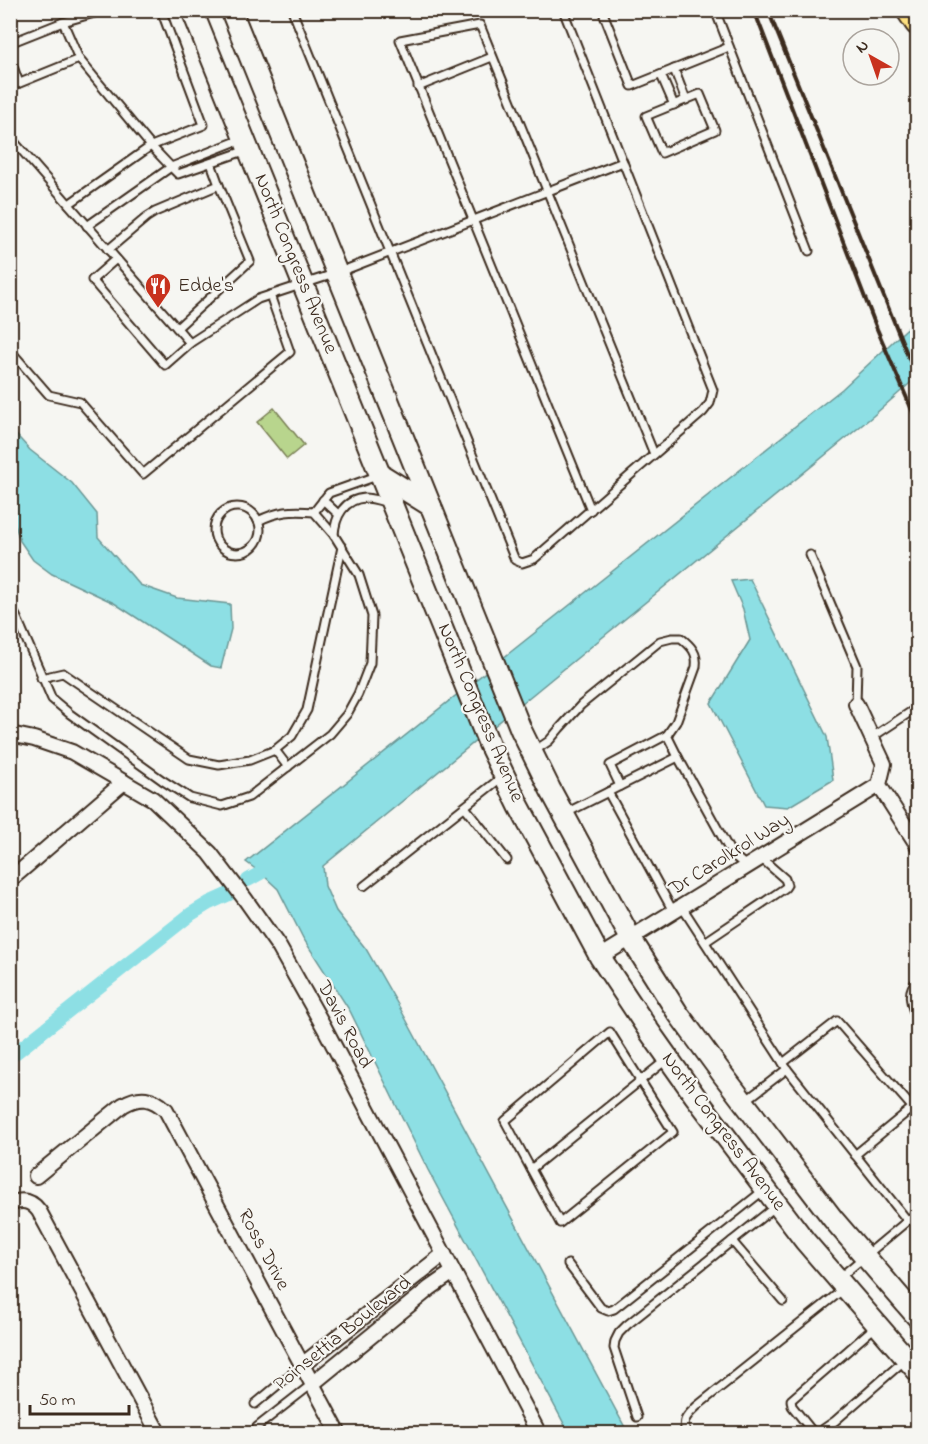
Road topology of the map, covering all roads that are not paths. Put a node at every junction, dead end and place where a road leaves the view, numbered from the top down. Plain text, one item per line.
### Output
1 (105, 10) edge
2 (161, 10) edge
3 (192, 10) edge
4 (231, 10) edge
5 (292, 10) edge
6 (562, 10) edge
7 (602, 10) edge
8 (715, 10) edge
9 (910, 10) edge
10 (63, 22) junction
11 (918, 22) edge
12 (10, 43) edge
13 (729, 47) junction
14 (492, 57) junction
15 (10, 58) edge
16 (79, 59) junction
17 (674, 69) junction
18 (661, 75) junction
19 (19, 83) junction
20 (10, 87) edge
21 (418, 87) junction
22 (686, 100) junction
23 (674, 105) junction
24 (10, 137) edge
25 (246, 144) junction
26 (151, 146) junction
27 (623, 162) junction
28 (211, 163) junction
29 (171, 166) junction
30 (219, 185) junction
31 (547, 191) junction
32 (69, 204) junction
33 (473, 220) junction
34 (87, 226) junction
35 (108, 250) junction
36 (390, 252) junction
37 (809, 252) dead end
38 (116, 259) junction
39 (337, 273) junction
40 (304, 285) junction
41 (270, 295) junction
42 (177, 328) junction
43 (190, 343) junction
44 (10, 350) edge
45 (654, 454) junction
46 (381, 474) junction
47 (323, 500) junction
48 (392, 503) junction
49 (431, 506) junction
50 (591, 510) junction
51 (314, 512) junction
52 (338, 514) junction
53 (258, 521) junction
54 (334, 535) junction
55 (342, 548) junction
56 (810, 555) dead end
57 (10, 606) edge
58 (41, 678) junction
59 (856, 705) joint
60 (918, 707) edge
61 (10, 734) edge
62 (667, 735) junction
63 (871, 738) junction
64 (275, 750) junction
65 (532, 752) junction
66 (678, 757) junction
67 (288, 767) junction
68 (504, 776) junction
69 (124, 782) junction
70 (879, 785) junction
71 (620, 786) junction
72 (608, 792) junction
73 (465, 807) junction
74 (564, 814) junction
75 (918, 846) edge
76 (761, 858) junction
77 (507, 860) dead end
78 (747, 867) junction
79 (10, 880) edge
80 (364, 886) dead end
81 (678, 910) junction
82 (631, 939) junction
83 (705, 942) junction
84 (600, 957) junction
85 (918, 980) edge
86 (918, 1025) edge
87 (668, 1059) junction
88 (785, 1066) junction
89 (641, 1081) junction
90 (744, 1102) junction
91 (912, 1108) junction
92 (918, 1114) edge
93 (855, 1155) junction
94 (531, 1169) junction
95 (36, 1176) dead end
96 (766, 1189) junction
97 (10, 1204) edge
98 (778, 1205) junction
99 (918, 1212) edge
100 (908, 1220) junction
101 (732, 1241) junction
102 (444, 1254) junction
103 (865, 1256) junction
104 (568, 1264) dead end
105 (453, 1272) junction
106 (841, 1283) junction
107 (783, 1301) dead end
108 (918, 1318) edge
109 (877, 1325) junction
110 (302, 1365) junction
111 (912, 1366) edge
112 (312, 1384) junction
113 (255, 1404) dead end
114 (637, 1418) dead end
115 (257, 1428) dead end
116 (159, 1434) edge
117 (339, 1434) edge
118 (539, 1434) edge
119 (687, 1434) edge

1 - 10 lane
2 - 26 lane
3 - 25 main road, North Congress Avenue
4 - 39 main road, North Congress Avenue
5 - 36 lane
6 - 27 lane
7 - 18 lane
8 - 13 lane
9 - 11 highway
10 - 12 lane
10 - 16 lane
13 - 17 lane
13 - 37 lane
14 - 21 lane
14 - 21 lane
14 - 31 lane
15 - 19 lane
16 - 19 lane
16 - 26 lane
17 - 18 lane
17 - 22 lane
18 - 23 lane
19 - 20 lane
21 - 33 lane
22 - 23 lane
22 - 23 lane
24 - 32 lane
25 - 28 lane
25 - 29 lane
25 - 40 main road, North Congress Avenue
26 - 29 lane
26 - 32 lane
27 - 31 lane
27 - 45 lane
28 - 29 lane
28 - 30 lane
29 - 34 lane
30 - 35 lane
30 - 42 lane
31 - 33 lane
31 - 45 lane
32 - 34 lane
33 - 36 lane
33 - 50 lane
34 - 35 lane
35 - 38 lane
36 - 39 lane
36 - 50 lane
38 - 42 lane
38 - 43 lane
39 - 40 lane
39 - 49 main road, North Congress Avenue
40 - 41 lane
40 - 46 main road, North Congress Avenue
41 - 43 lane
41 - 44 lane
42 - 43 lane
45 - 50 lane
46 - 47 lane
46 - 48 main road, North Congress Avenue
46 - 49 main road
47 - 51 lane
47 - 52 lane
48 - 52 lane
48 - 68 main road, North Congress Avenue
49 - 65 main road, North Congress Avenue
51 - 53 lane
51 - 54 lane
52 - 54 lane
53 - 53 lane
54 - 55 lane
55 - 64 lane
55 - 67 lane
56 - 59 lane
57 - 58 lane
58 - 64 lane
58 - 67 lane
59 - 63 street
60 - 63 lane
61 - 69 street, Davis Road
62 - 65 lane
62 - 66 lane
62 - 71 lane
63 - 70 street
64 - 67 lane
65 - 74 main road, North Congress Avenue
66 - 71 lane
66 - 78 lane
68 - 73 lane
68 - 84 main road, North Congress Avenue
69 - 79 street
69 - 102 street, Davis Road
70 - 75 street
70 - 76 street, Dr Carolkrol Way
71 - 72 lane
72 - 74 lane
72 - 81 lane
73 - 77 lane
73 - 80 lane
74 - 82 main road, North Congress Avenue
76 - 78 street, Dr Carolkrol Way
76 - 83 lane
78 - 81 street, Dr Carolkrol Way
81 - 82 street, Dr Carolkrol Way
81 - 83 lane
82 - 84 street, Dr Carolkrol Way
82 - 90 main road, North Congress Avenue
83 - 88 lane
84 - 87 main road, North Congress Avenue
85 - 86 lane
87 - 89 lane
87 - 96 main road, North Congress Avenue
88 - 90 lane
88 - 91 lane
88 - 93 lane
89 - 94 lane
89 - 94 lane
89 - 94 lane
90 - 103 main road, North Congress Avenue
91 - 92 lane
91 - 93 lane
93 - 100 lane
95 - 110 street, Ross Drive
96 - 98 main road, North Congress Avenue
96 - 104 lane
97 - 116 street
98 - 101 lane
98 - 106 main road, North Congress Avenue
99 - 100 lane
100 - 103 lane
101 - 107 lane
101 - 114 lane
102 - 105 street, Davis Road
102 - 110 street, Poinsettia Boulevard
103 - 106 lane
103 - 108 main road, North Congress Avenue
105 - 112 street, Poinsettia Boulevard
105 - 118 street, Davis Road
106 - 109 main road, North Congress Avenue
106 - 119 lane
109 - 111 main road, North Congress Avenue
109 - 111 lane
110 - 112 street, Ross Drive
110 - 113 lane, Poinsettia Boulevard
112 - 115 lane, Poinsettia Boulevard
112 - 117 street, Ross Drive

